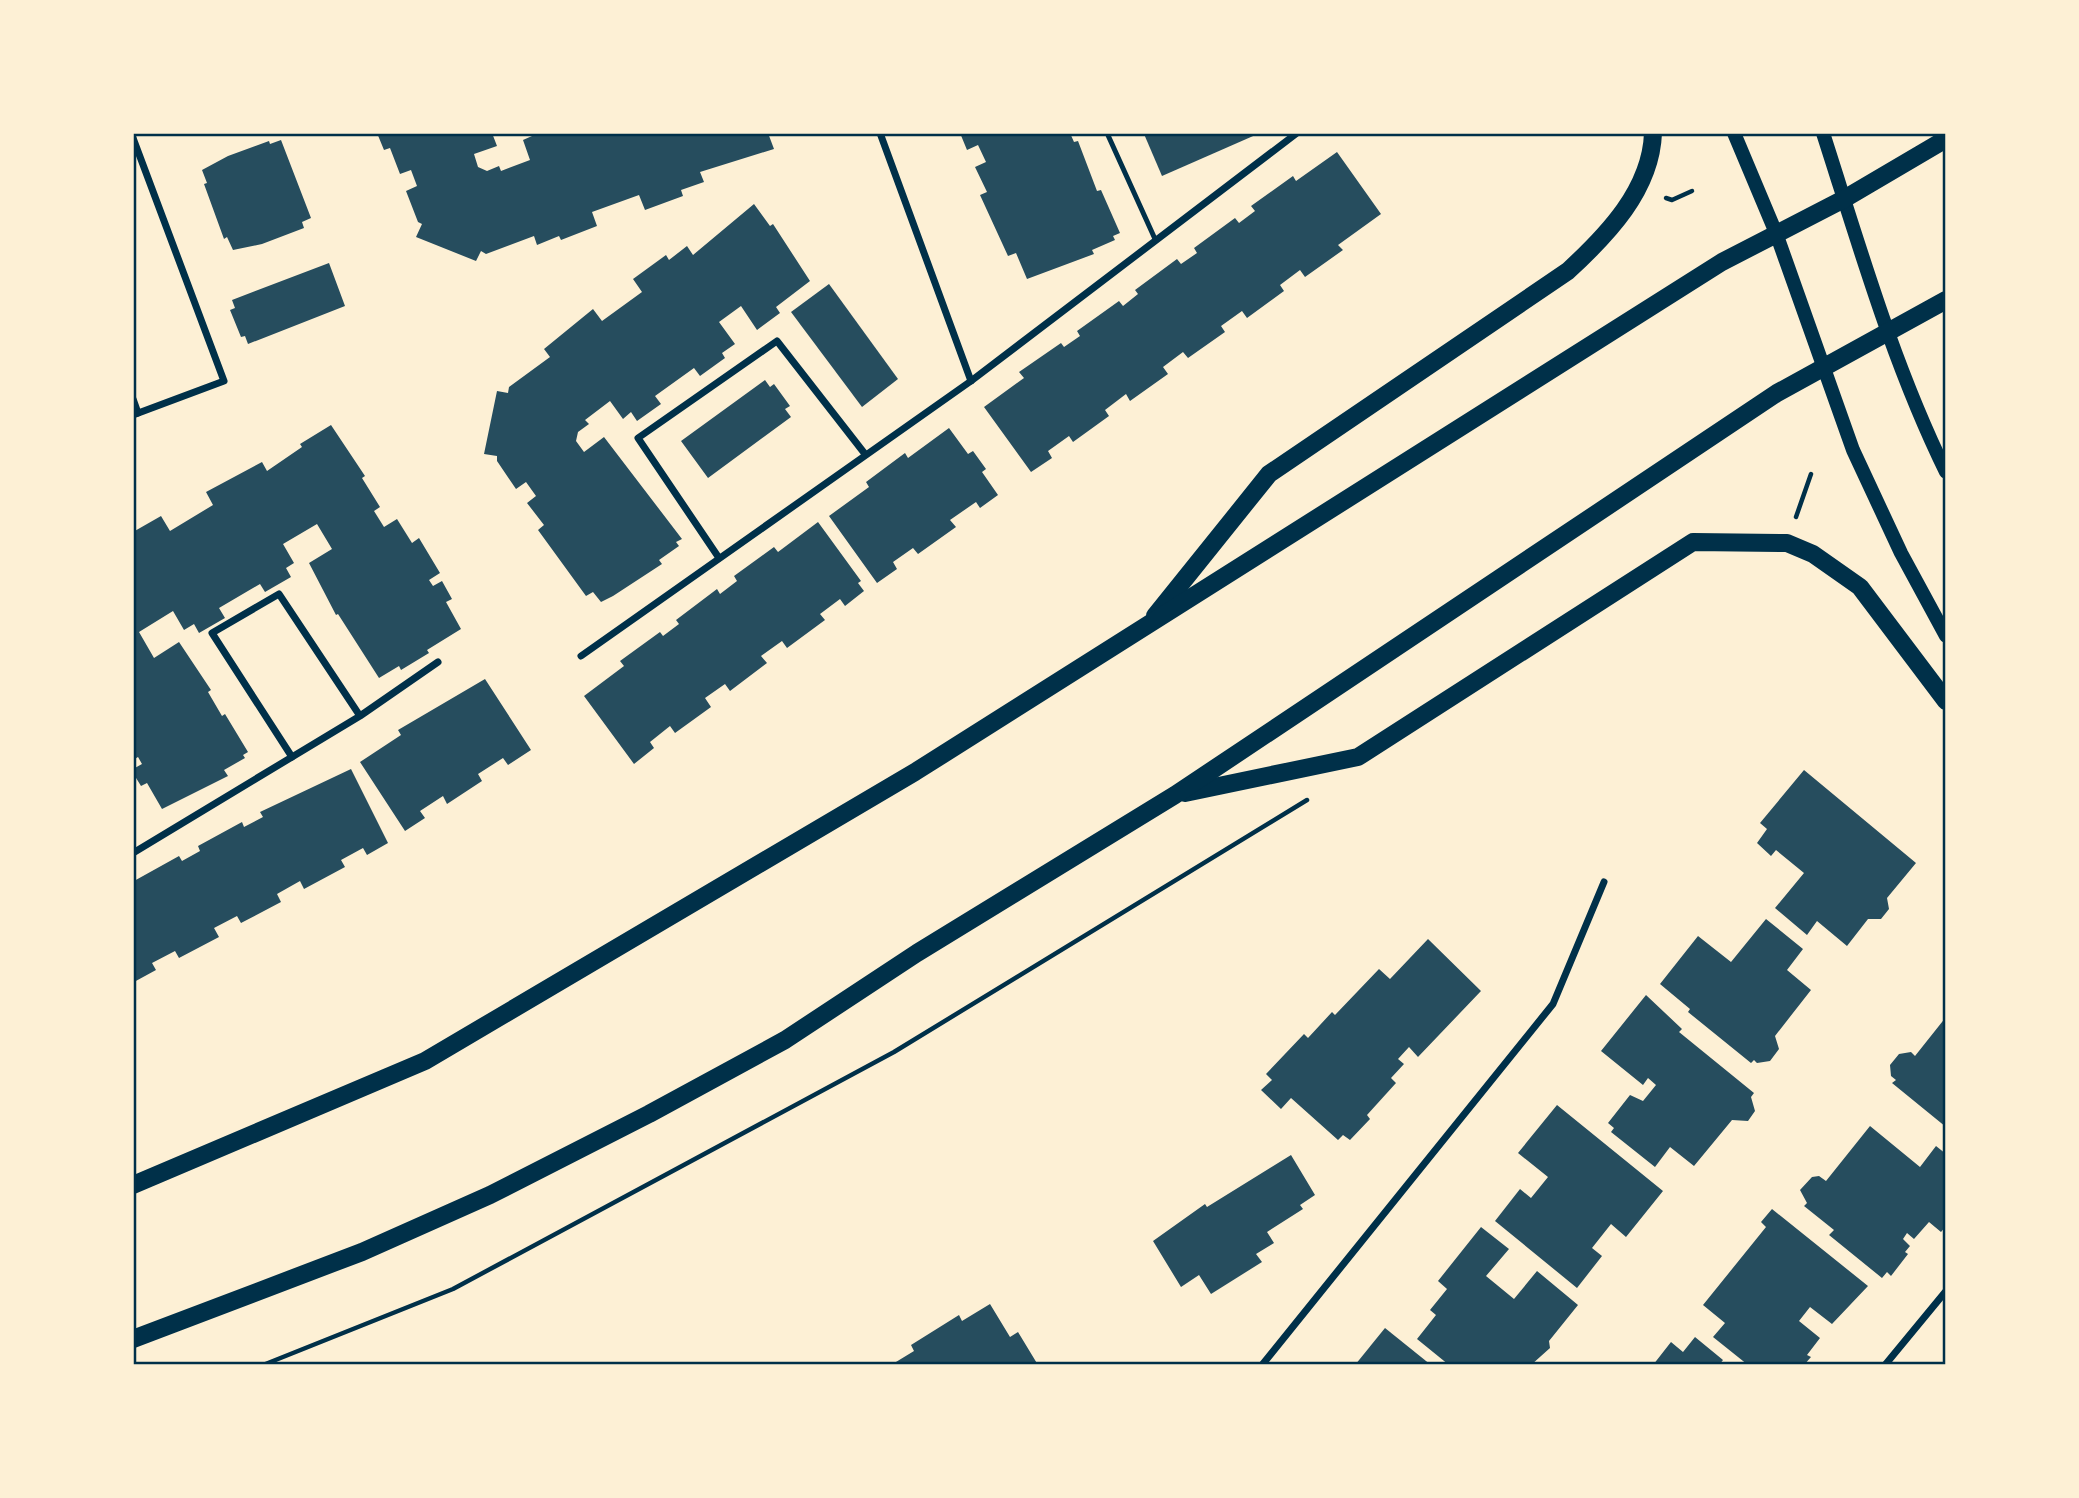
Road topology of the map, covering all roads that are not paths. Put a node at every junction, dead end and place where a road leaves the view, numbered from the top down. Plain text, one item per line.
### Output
1 (880, 133) edge
2 (1107, 133) edge
3 (1297, 133) edge
4 (1653, 133) edge
5 (1734, 133) edge
6 (1823, 133) edge
7 (133, 138) edge
8 (1946, 139) edge
9 (1844, 199) junction
10 (1776, 233) junction
11 (1155, 239) junction
12 (1946, 300) edge
13 (1888, 333) junction
14 (1823, 366) junction
15 (971, 381) junction
16 (133, 400) edge
17 (136, 414) edge
18 (865, 454) junction
19 (1946, 472) edge
20 (719, 558) junction
21 (1144, 629) junction
22 (1946, 636) edge
23 (581, 656) dead end
24 (438, 663) dead end
25 (1946, 701) edge
26 (360, 716) junction
27 (292, 758) junction
28 (1175, 795) junction
29 (133, 853) edge
30 (1604, 882) dead end
31 (133, 1185) edge
32 (1946, 1290) edge
33 (133, 1339) edge
34 (1262, 1365) edge
35 (1885, 1365) edge

1 - 15 street
2 - 11 lane
3 - 11 street
4 - 21 main road
5 - 10 main road
6 - 9 main road
7 - 17 street
8 - 9 main road
9 - 10 main road
9 - 13 main road
10 - 14 main road
10 - 21 main road
11 - 15 street
12 - 13 main road
13 - 14 main road
13 - 19 main road
14 - 22 main road
14 - 28 main road
15 - 18 street
16 - 17 street
18 - 20 street
18 - 20 street
20 - 23 street
21 - 31 main road
24 - 26 street
25 - 28 main road
26 - 27 street
26 - 27 street
27 - 29 street
28 - 33 main road
30 - 34 street
32 - 35 street

